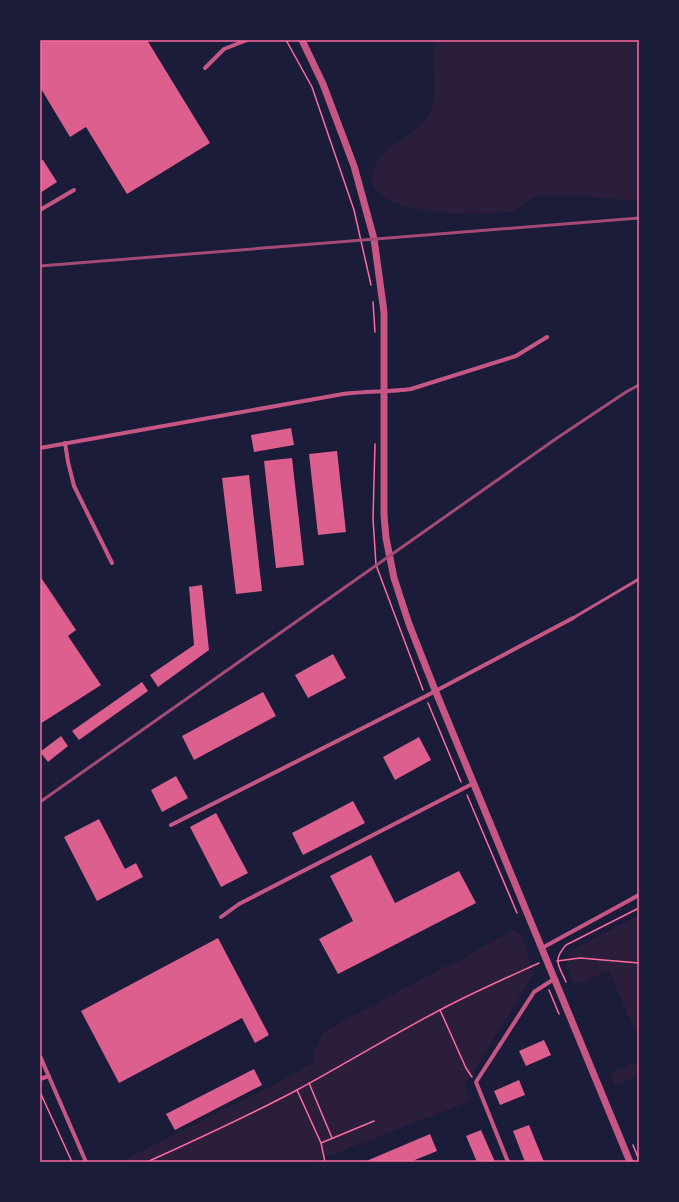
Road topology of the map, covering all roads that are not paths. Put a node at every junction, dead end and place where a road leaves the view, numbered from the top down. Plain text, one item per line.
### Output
1 (247, 40) edge
2 (302, 40) edge
3 (205, 68) dead end
4 (74, 190) dead end
5 (40, 210) edge
6 (547, 338) dead end
7 (383, 392) junction
8 (65, 443) junction
9 (40, 448) edge
10 (112, 563) dead end
11 (639, 579) edge
12 (573, 618) joint
13 (435, 690) junction
14 (474, 783) junction
15 (171, 825) dead end
16 (639, 895) edge
17 (221, 917) dead end
18 (542, 948) junction
19 (554, 979) junction
20 (40, 1056) edge
21 (49, 1076) junction
22 (40, 1079) edge
23 (86, 1162) edge
24 (508, 1162) edge
25 (630, 1162) edge

1 - 3 street
2 - 7 street
4 - 5 street
6 - 7 street
7 - 8 street
7 - 13 street
8 - 9 street
8 - 10 street
11 - 12 lane
12 - 13 street
13 - 14 street
13 - 15 street
14 - 17 street
14 - 18 street
16 - 18 street
18 - 19 street
19 - 24 street
19 - 25 street
20 - 21 street
21 - 22 street
21 - 23 street

